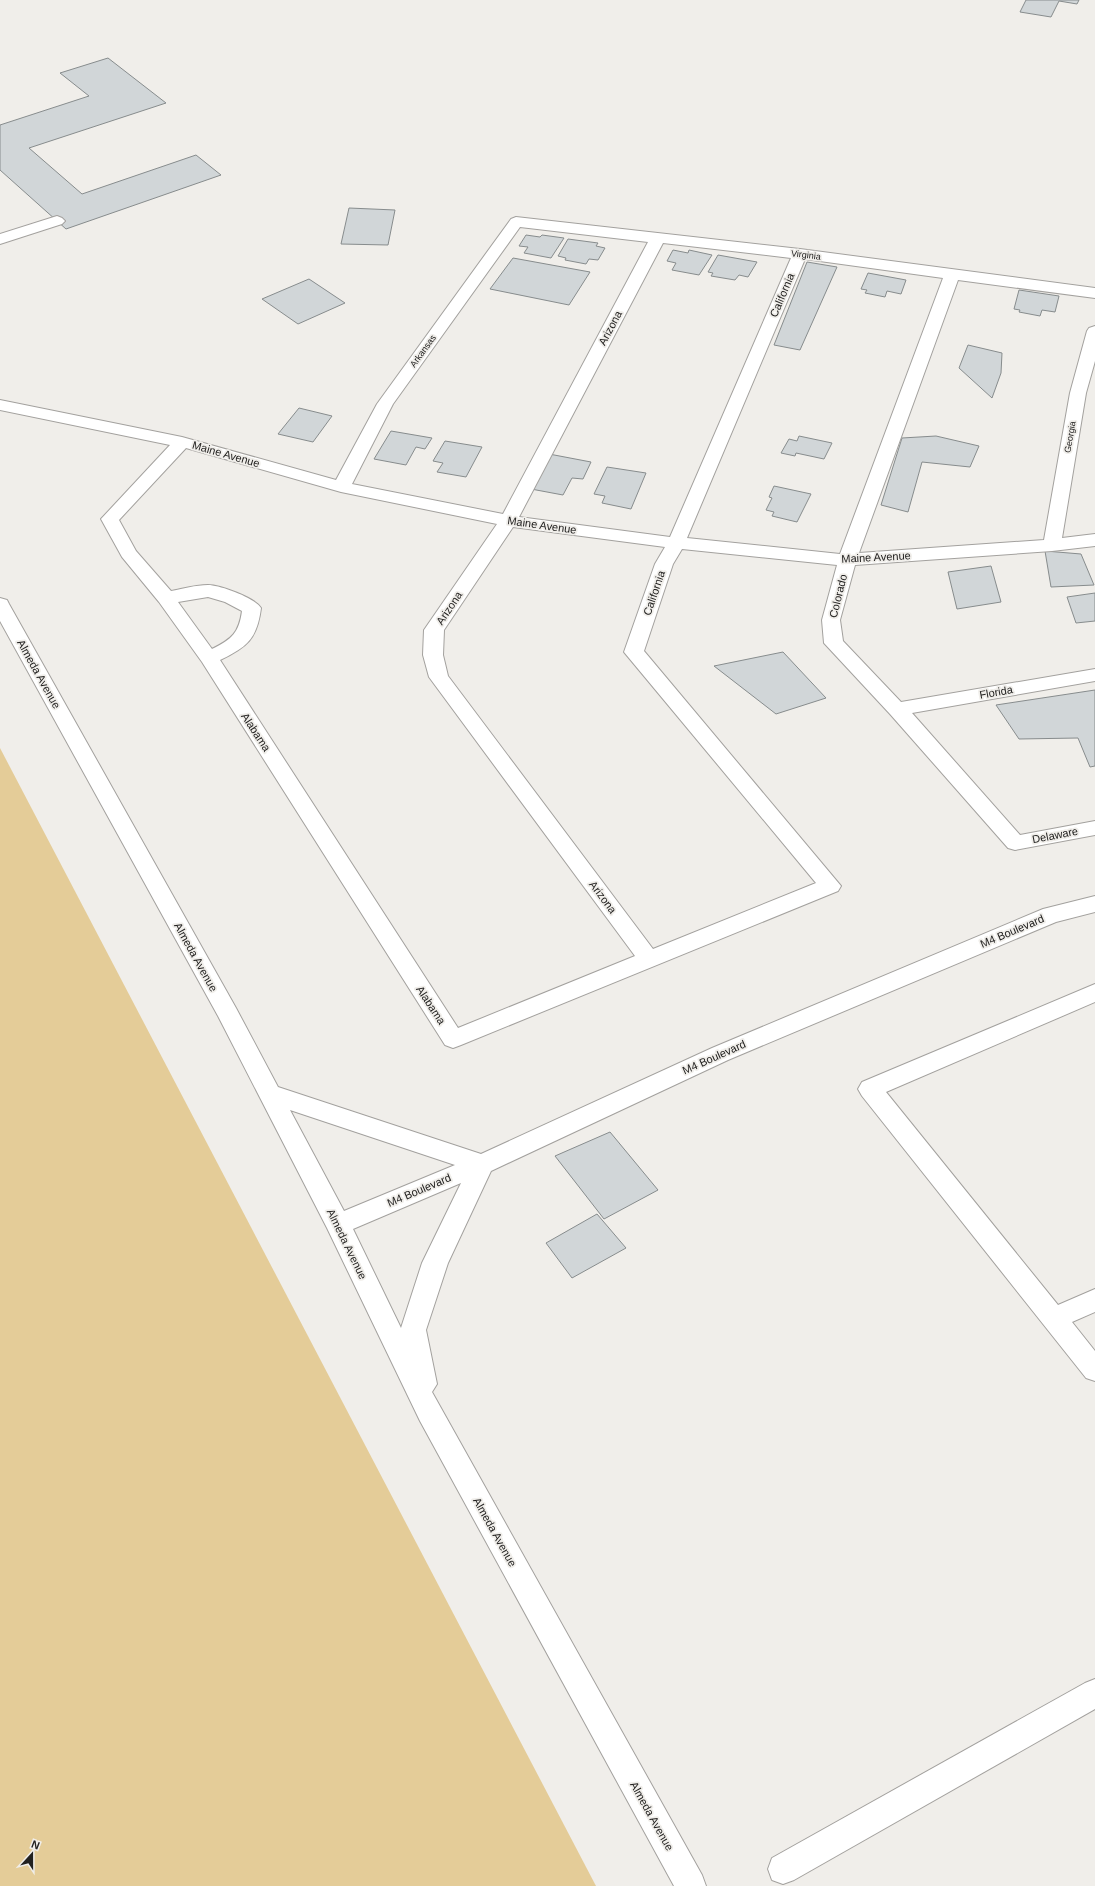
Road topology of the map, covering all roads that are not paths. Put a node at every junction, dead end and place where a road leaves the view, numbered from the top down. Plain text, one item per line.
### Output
1 (57, 220) dead end
2 (516, 222) joint
3 (658, 238) junction
4 (0, 239) edge
5 (800, 254) junction
6 (952, 274) junction
7 (1095, 293) edge
8 (1095, 331) edge
9 (0, 405) edge
10 (182, 442) junction
11 (341, 487) junction
12 (508, 520) junction
13 (1095, 540) edge
14 (676, 543) junction
15 (1052, 545) junction
16 (848, 560) junction
17 (166, 598) junction
18 (0, 604) edge
19 (209, 658) junction
20 (1095, 675) edge
21 (897, 709) junction
22 (1095, 828) edge
23 (1015, 843) joint
24 (1095, 904) edge
25 (649, 959) junction
26 (1095, 993) edge
27 (270, 1094) junction
28 (482, 1164) junction
29 (338, 1224) junction
30 (1095, 1300) edge
31 (1054, 1319) junction
32 (1095, 1370) edge
33 (429, 1413) junction
34 (1095, 1693) edge
35 (783, 1869) dead end
36 (691, 1886) edge

1 - 4 street
2 - 3 street, Virginia
2 - 11 street, Arkansas
3 - 5 street, Virginia
3 - 12 street, Arizona
5 - 6 street, Virginia
5 - 14 street, California
6 - 7 street, Virginia
6 - 16 street, Colorado
8 - 15 street, Georgia
9 - 10 street, Maine Avenue
10 - 11 street, Maine Avenue
10 - 17 street, Alabama
11 - 12 street, Maine Avenue
12 - 14 street, Maine Avenue
12 - 25 street, Arizona
13 - 15 street, Maine Avenue
14 - 16 street, Maine Avenue
14 - 25 street, California
15 - 16 street, Maine Avenue
16 - 21 street, Colorado
17 - 19 street, Alabama
17 - 19 street
18 - 27 street, Almeda Avenue
19 - 25 street, Alabama
20 - 21 street, Florida
21 - 23 street, Colorado
22 - 23 street, Delaware
24 - 28 street, M4 Boulevard
26 - 31 street
27 - 28 street
27 - 29 street, Almeda Avenue
28 - 29 street, M4 Boulevard
28 - 33 street
29 - 33 street, Almeda Avenue
30 - 31 street
31 - 32 street
33 - 36 street, Almeda Avenue
34 - 35 street

